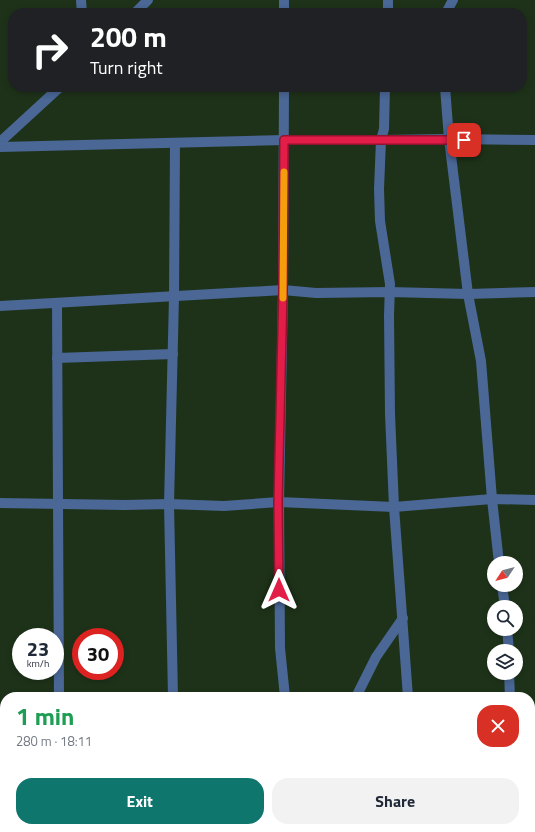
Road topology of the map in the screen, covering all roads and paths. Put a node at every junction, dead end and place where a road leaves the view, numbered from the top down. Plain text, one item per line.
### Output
1 (148, 0) edge
2 (140, 8) edge
3 (55, 92) edge
4 (284, 92) edge
5 (385, 92) edge
6 (445, 92) edge
7 (449, 139) junction
8 (284, 140) junction
9 (381, 140) junction
10 (535, 140) edge
11 (0, 142) edge
12 (175, 143) junction
13 (0, 147) edge
14 (283, 290) junction
15 (390, 292) junction
16 (535, 292) edge
17 (468, 294) junction
18 (174, 297) junction
19 (57, 303) junction
20 (0, 306) edge
21 (173, 354) junction
22 (57, 358) junction
23 (492, 499) junction
24 (535, 500) edge
25 (278, 502) junction
26 (0, 503) edge
27 (58, 504) junction
28 (169, 504) junction
29 (394, 507) junction
30 (498, 556) edge
31 (403, 618) junction
32 (509, 680) edge
33 (59, 692) edge
34 (173, 692) edge
35 (284, 692) edge
36 (358, 692) edge
37 (408, 692) edge
38 (510, 692) edge

1 - 2 street
3 - 11 street
4 - 8 street
5 - 9 street
6 - 7 street
7 - 9 street
7 - 10 street
7 - 17 street
8 - 9 street
8 - 12 street
8 - 14 street
9 - 15 street
12 - 13 street
12 - 18 street
14 - 15 street
14 - 18 street
14 - 25 street
15 - 17 street
15 - 29 street
16 - 17 street
17 - 23 street
18 - 19 street
18 - 21 street
19 - 20 street
19 - 22 street
21 - 22 street
21 - 28 street
22 - 27 street
23 - 24 street
23 - 29 street
23 - 30 street
25 - 28 street
25 - 29 street
25 - 35 street
26 - 27 street
27 - 28 street
27 - 33 street
28 - 34 street
29 - 31 street
31 - 36 street
31 - 37 street
32 - 38 street

